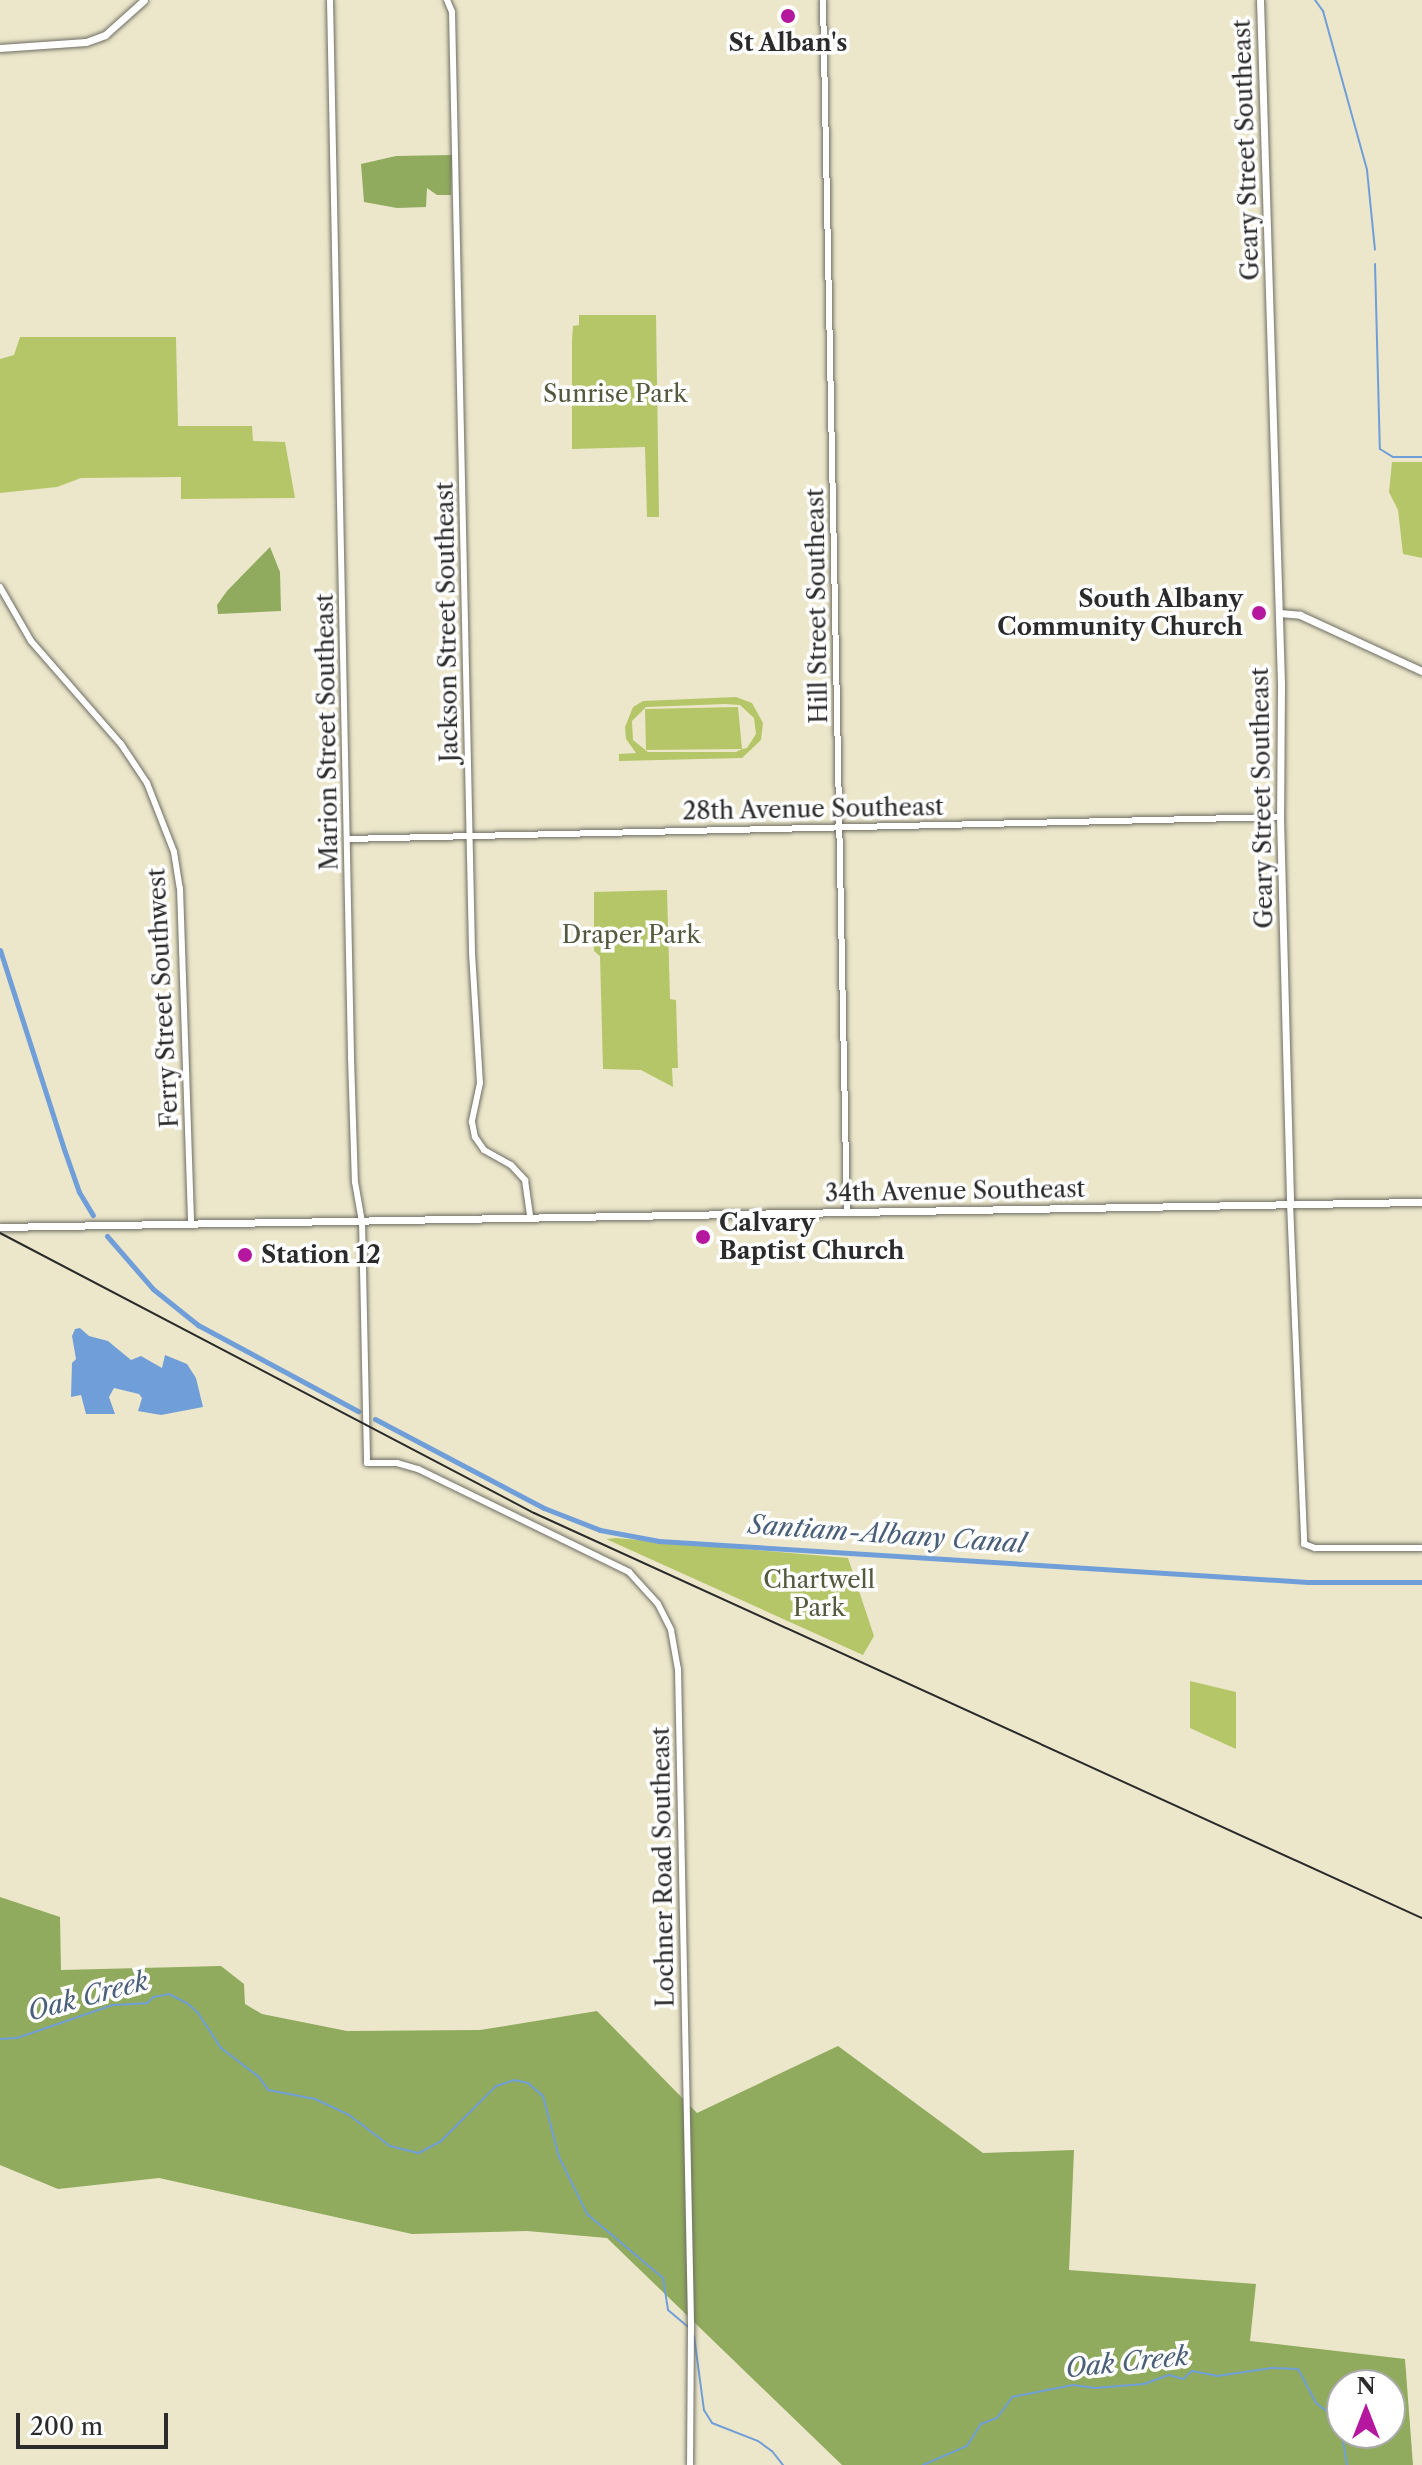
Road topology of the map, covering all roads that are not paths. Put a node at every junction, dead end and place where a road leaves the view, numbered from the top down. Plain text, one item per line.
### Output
1 (144, 0) edge
2 (330, 0) edge
3 (447, 0) edge
4 (823, 0) edge
5 (1260, 0) edge
6 (0, 48) edge
7 (0, 587) edge
8 (1279, 613) junction
9 (1422, 671) edge
10 (1280, 817) junction
11 (839, 826) junction
12 (469, 836) junction
13 (347, 839) junction
14 (1290, 1202) junction
15 (1422, 1202) edge
16 (847, 1212) junction
17 (530, 1217) junction
18 (362, 1220) junction
19 (191, 1223) junction
20 (0, 1227) edge
21 (367, 1463) joint
22 (1422, 1548) edge
23 (690, 2465) edge

1 - 6 main road
2 - 13 street, Marion Street Southeast
3 - 12 street, Jackson Street Southeast
4 - 11 street, Hill Street Southeast
5 - 8 main road, Geary Street Southeast
7 - 19 street, Ferry Street Southwest
8 - 9 main road
8 - 10 main road, Geary Street Southeast
10 - 11 street, 28th Avenue Southeast
10 - 14 main road, Geary Street Southeast
11 - 12 street, 28th Avenue Southeast
11 - 16 street, Hill Street Southeast
12 - 13 street, 28th Avenue Southeast
12 - 17 street, Jackson Street Southeast
13 - 18 street, Marion Street Southeast
14 - 15 main road, 34th Avenue Southeast
14 - 16 main road, 34th Avenue Southeast
14 - 22 street, Geary Street Southeast
16 - 17 main road, 34th Avenue Southeast
17 - 18 main road, 34th Avenue Southeast
18 - 19 main road, 34th Avenue Southeast
18 - 21 street, Marion Street Southeast
19 - 20 main road, 34th Avenue Southeast
21 - 23 street, Lochner Road Southeast

